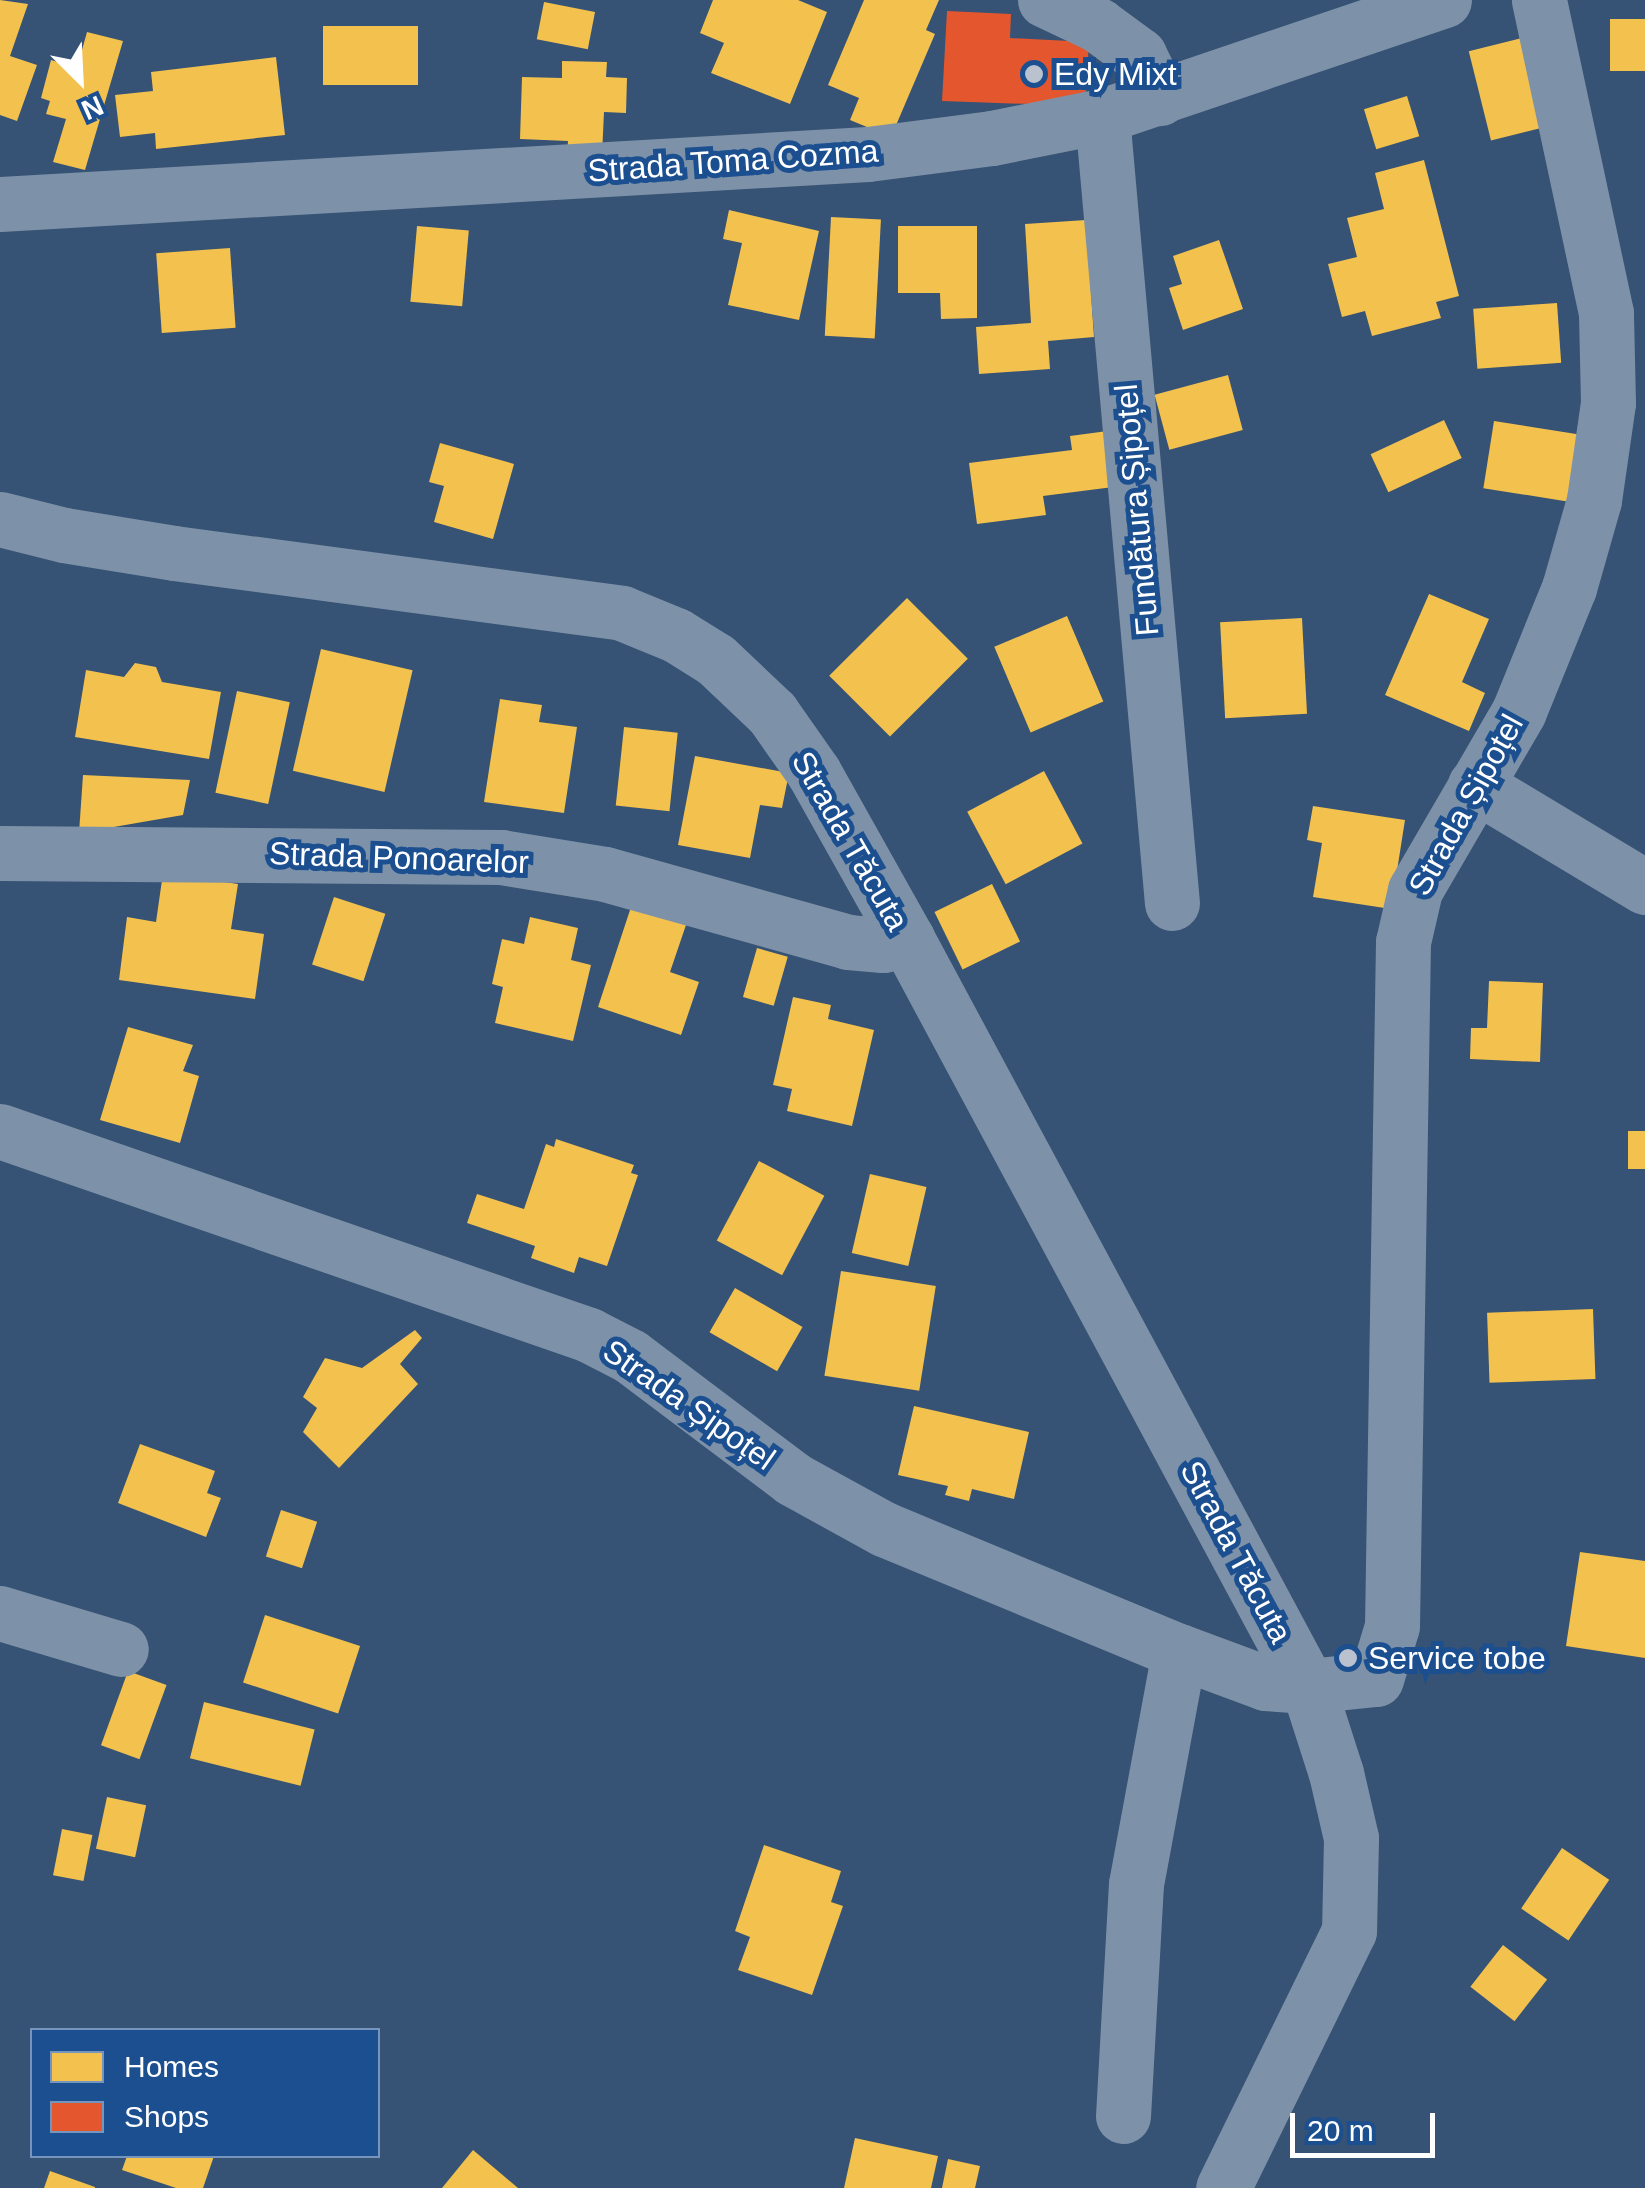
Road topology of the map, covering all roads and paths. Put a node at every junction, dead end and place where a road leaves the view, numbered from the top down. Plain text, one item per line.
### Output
1 (1045, 0) edge
2 (1444, 0) edge
3 (1538, 0) edge
4 (1160, 98) junction
5 (1102, 116) junction
6 (0, 204) edge
7 (1627, 404) edge
8 (0, 519) edge
9 (1474, 785) junction
10 (0, 854) edge
11 (1645, 887) edge
12 (1172, 903) dead end
13 (907, 939) junction
14 (0, 1131) edge
15 (0, 1612) edge
16 (120, 1649) dead end
17 (1180, 1651) junction
18 (1308, 1686) junction
19 (1124, 2116) dead end
20 (1223, 2188) edge

1 - 4 street
2 - 4 street, Strada Toma Cozma
3 - 7 street, Strada Șipoțel
4 - 5 street, Strada Toma Cozma
5 - 6 street, Strada Toma Cozma
5 - 12 street, Fundătura Șipoțel
7 - 9 street, Strada Șipoțel
8 - 13 street, Strada Tăcuta
9 - 11 street
9 - 18 street, Strada Șipoțel
10 - 13 street, Strada Ponoarelor
13 - 18 street, Strada Tăcuta
14 - 17 street, Strada Șipoțel
15 - 16 street
17 - 18 street, Strada Șipoțel
17 - 19 street
18 - 20 street

